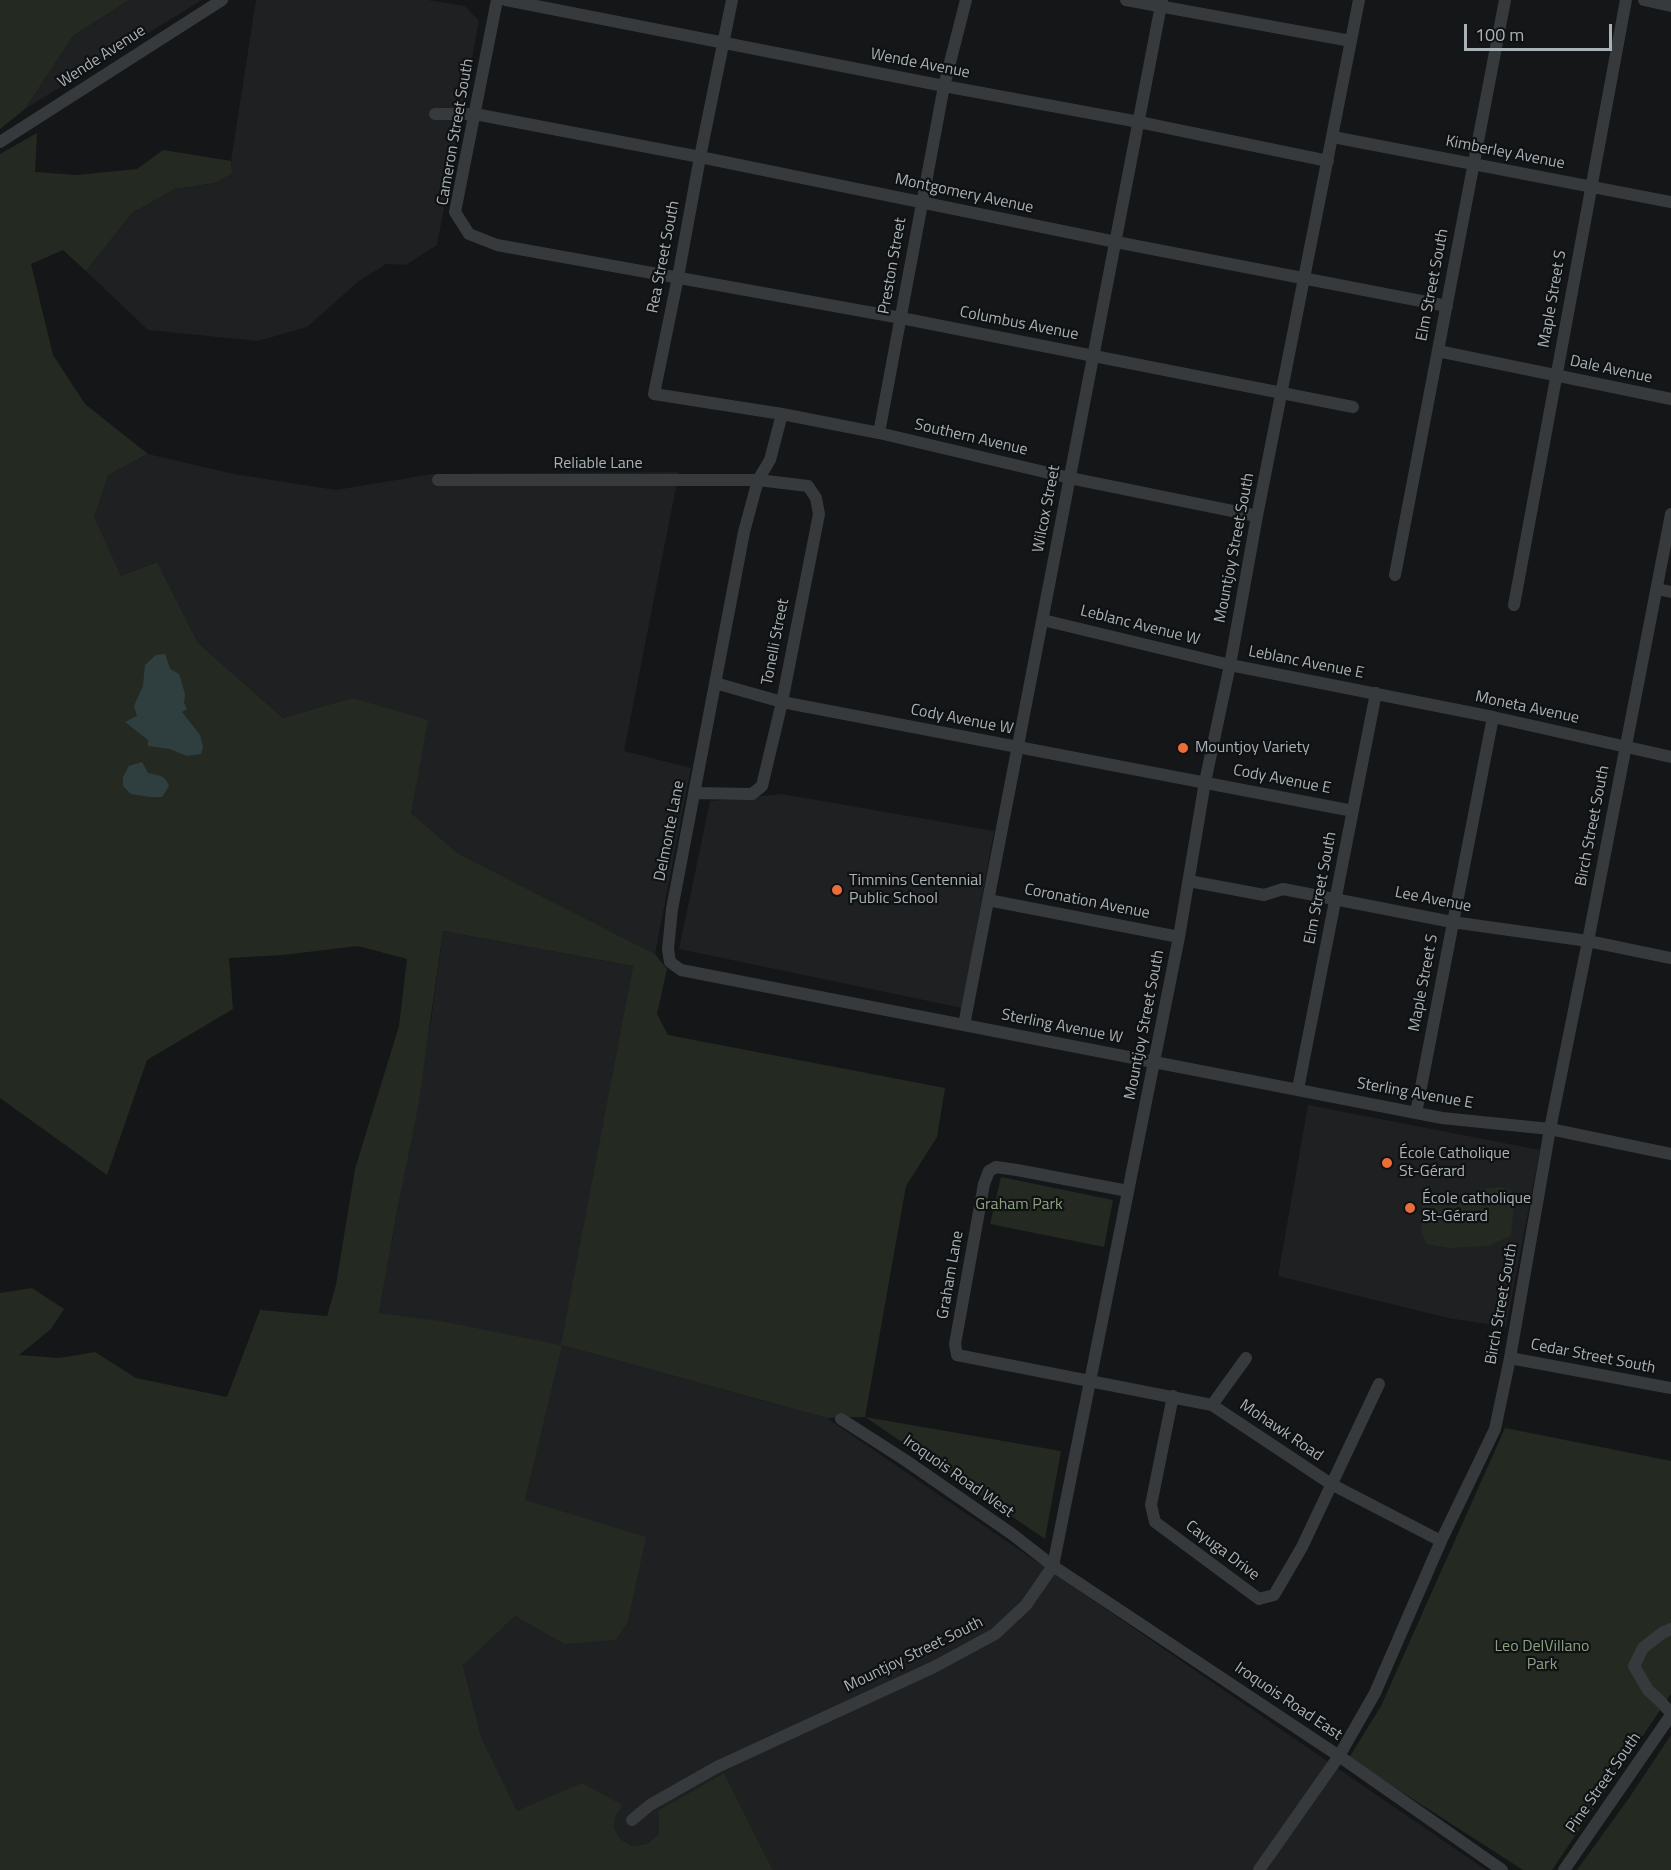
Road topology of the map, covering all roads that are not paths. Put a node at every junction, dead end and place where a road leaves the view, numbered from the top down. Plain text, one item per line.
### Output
1 (222, 0) edge
2 (497, 0) edge
3 (506, 0) edge
4 (732, 0) edge
5 (966, 0) edge
6 (1126, 0) edge
7 (1359, 0) edge
8 (1504, 0) edge
9 (1626, 0) edge
10 (1644, 0) edge
11 (1162, 3) edge
12 (1671, 6) edge
13 (1351, 41) junction
14 (723, 42) junction
15 (944, 86) junction
16 (435, 114) dead end
17 (476, 114) junction
18 (1139, 122) junction
19 (1333, 137) junction
20 (0, 142) edge
21 (700, 158) junction
22 (1328, 160) junction
23 (1472, 164) junction
24 (1591, 186) junction
25 (1671, 202) edge
26 (922, 203) junction
27 (1116, 242) junction
28 (678, 277) junction
29 (1305, 279) junction
30 (1447, 306) junction
31 (901, 318) junction
32 (1438, 351) junction
33 (1094, 355) junction
34 (1556, 376) junction
35 (1283, 394) junction
36 (1671, 399) edge
37 (1353, 407) dead end
38 (782, 414) junction
39 (879, 434) junction
40 (1070, 478) junction
41 (438, 480) dead end
42 (758, 480) junction
43 (1671, 514) edge
44 (1257, 516) junction
45 (1395, 575) dead end
46 (1657, 589) junction
47 (1671, 592) edge
48 (1514, 605) dead end
49 (1043, 620) junction
50 (1230, 665) junction
51 (715, 683) junction
52 (1376, 693) junction
53 (782, 702) junction
54 (1493, 717) junction
55 (1625, 746) junction
56 (1018, 747) junction
57 (1671, 757) edge
58 (1204, 782) junction
59 (694, 793) junction
60 (1353, 811) junction
61 (1189, 881) junction
62 (1335, 898) junction
63 (988, 900) junction
64 (1452, 922) junction
65 (1179, 937) junction
66 (1588, 941) junction
67 (1671, 958) edge
68 (964, 1025) junction
69 (1154, 1061) junction
70 (1298, 1089) junction
71 (1416, 1113) junction
72 (1550, 1129) junction
73 (1671, 1154) edge
74 (1128, 1191) junction
75 (1246, 1358) dead end
76 (1510, 1358) junction
77 (1091, 1381) junction
78 (1379, 1384) dead end
79 (1671, 1388) edge
80 (1173, 1396) junction
81 (1212, 1405) junction
82 (841, 1419) dead end
83 (1331, 1484) junction
84 (1441, 1541) junction
85 (1053, 1566) junction
86 (1671, 1629) edge
87 (1671, 1714) edge
88 (1339, 1756) junction
89 (632, 1820) dead end
90 (1259, 1870) edge
91 (1502, 1870) edge
92 (1564, 1870) edge

1 - 20 street, Wende Avenue
2 - 17 street, Cameron Street South
3 - 14 street, Wende Avenue
4 - 14 street, Rea Street South
5 - 15 street, Preston Street
6 - 11 street
7 - 13 street, Mountjoy Street South
8 - 23 street, Elm Street South
9 - 24 street, Maple Street S
10 - 12 street
11 - 13 street
11 - 18 street, Wilcox Street
13 - 19 street, Mountjoy Street South
14 - 15 street, Wende Avenue
14 - 21 street, Rea Street South
15 - 18 street, Wende Avenue
15 - 26 street, Preston Street
16 - 17 street, Montgomery Avenue
17 - 21 street, Montgomery Avenue
17 - 28 street, Cameron Street South
18 - 22 street, Wende Avenue
18 - 27 street, Wilcox Street
19 - 22 street, Mountjoy Street South
19 - 23 street, Kimberley Avenue
21 - 26 street, Montgomery Avenue
21 - 28 street, Rea Street South
22 - 29 street, Mountjoy Street South
23 - 24 street, Kimberley Avenue
23 - 30 street, Elm Street South
24 - 25 street, Kimberley Avenue
24 - 34 street, Maple Street S
26 - 27 street, Montgomery Avenue
26 - 31 street, Preston Street
27 - 29 street, Montgomery Avenue
27 - 33 street, Wilcox Street
28 - 31 street, Columbus Avenue
28 - 38 street, Rea Street South
29 - 30 street, Montgomery Avenue
29 - 35 street, Mountjoy Street South
30 - 32 street, Elm Street South
31 - 33 street, Columbus Avenue
31 - 39 street, Preston Street
32 - 34 street, Dale Avenue
32 - 45 street, Elm Street South
33 - 35 street, Columbus Avenue
33 - 40 street, Wilcox Street
34 - 36 street, Dale Avenue
34 - 48 street, Maple Street S
35 - 37 street, Columbus Avenue
35 - 44 street, Mountjoy Street South
38 - 39 street, Southern Avenue
38 - 42 street, Delmonte Lane
39 - 40 street, Southern Avenue
40 - 44 street, Southern Avenue
40 - 49 street, Wilcox Street
41 - 42 street, Reliable Lane
42 - 51 street, Delmonte Lane
42 - 53 street, Tonelli Street
43 - 46 street, Birch Street South
44 - 50 street, Mountjoy Street South
46 - 47 street
46 - 55 street, Birch Street South
49 - 50 street, Leblanc Avenue W
49 - 56 street, Wilcox Street
50 - 52 street, Leblanc Avenue E
50 - 58 street, Mountjoy Street South
51 - 53 street, Cody Avenue W
51 - 59 street, Delmonte Lane
52 - 54 street, Moneta Avenue
52 - 60 street, Elm Street South
53 - 56 street, Cody Avenue W
53 - 59 street, Tonelli Street
54 - 55 street, Moneta Avenue
54 - 64 street, Maple Street S
55 - 57 street, Moneta Avenue
55 - 66 street, Birch Street South
56 - 58 street, Cody Avenue W
56 - 63 street, Wilcox Street
58 - 60 street, Cody Avenue E
58 - 61 street, Mountjoy Street South
59 - 68 street, Delmonte Lane
60 - 62 street, Elm Street South
61 - 62 street, Lee Avenue
61 - 65 street, Mountjoy Street South
62 - 64 street, Lee Avenue
62 - 70 street, Elm Street South
63 - 65 street, Coronation Avenue
63 - 68 street, Wilcox Street
64 - 66 street, Lee Avenue
64 - 71 street, Maple Street S
65 - 69 street, Mountjoy Street South
66 - 67 street, Lee Avenue
66 - 72 street, Birch Street South
68 - 69 street, Sterling Avenue W
69 - 70 street, Sterling Avenue E
69 - 74 street, Mountjoy Street South
70 - 71 street, Sterling Avenue E
71 - 72 street, Sterling Avenue E
72 - 73 street, Sterling Avenue E
72 - 76 street, Birch Street South
74 - 77 street, Mountjoy Street South
74 - 77 street, Graham Lane
75 - 81 street
76 - 79 street, Cedar Street South
76 - 84 street, Birch Street South
77 - 80 street, Mohawk Road
77 - 85 street, Mountjoy Street South
78 - 83 street
80 - 81 street, Mohawk Road
80 - 83 street, Cayuga Drive
81 - 83 street, Mohawk Road
82 - 85 street, Iroquois Road West
83 - 84 street, Mohawk Road
84 - 88 street, Birch Street South
85 - 88 street, Iroquois Road East
85 - 89 street, Mountjoy Street South
86 - 87 street
87 - 92 street, Pine Street South
88 - 90 street, Birch Street South
88 - 91 street, Iroquois Road East

